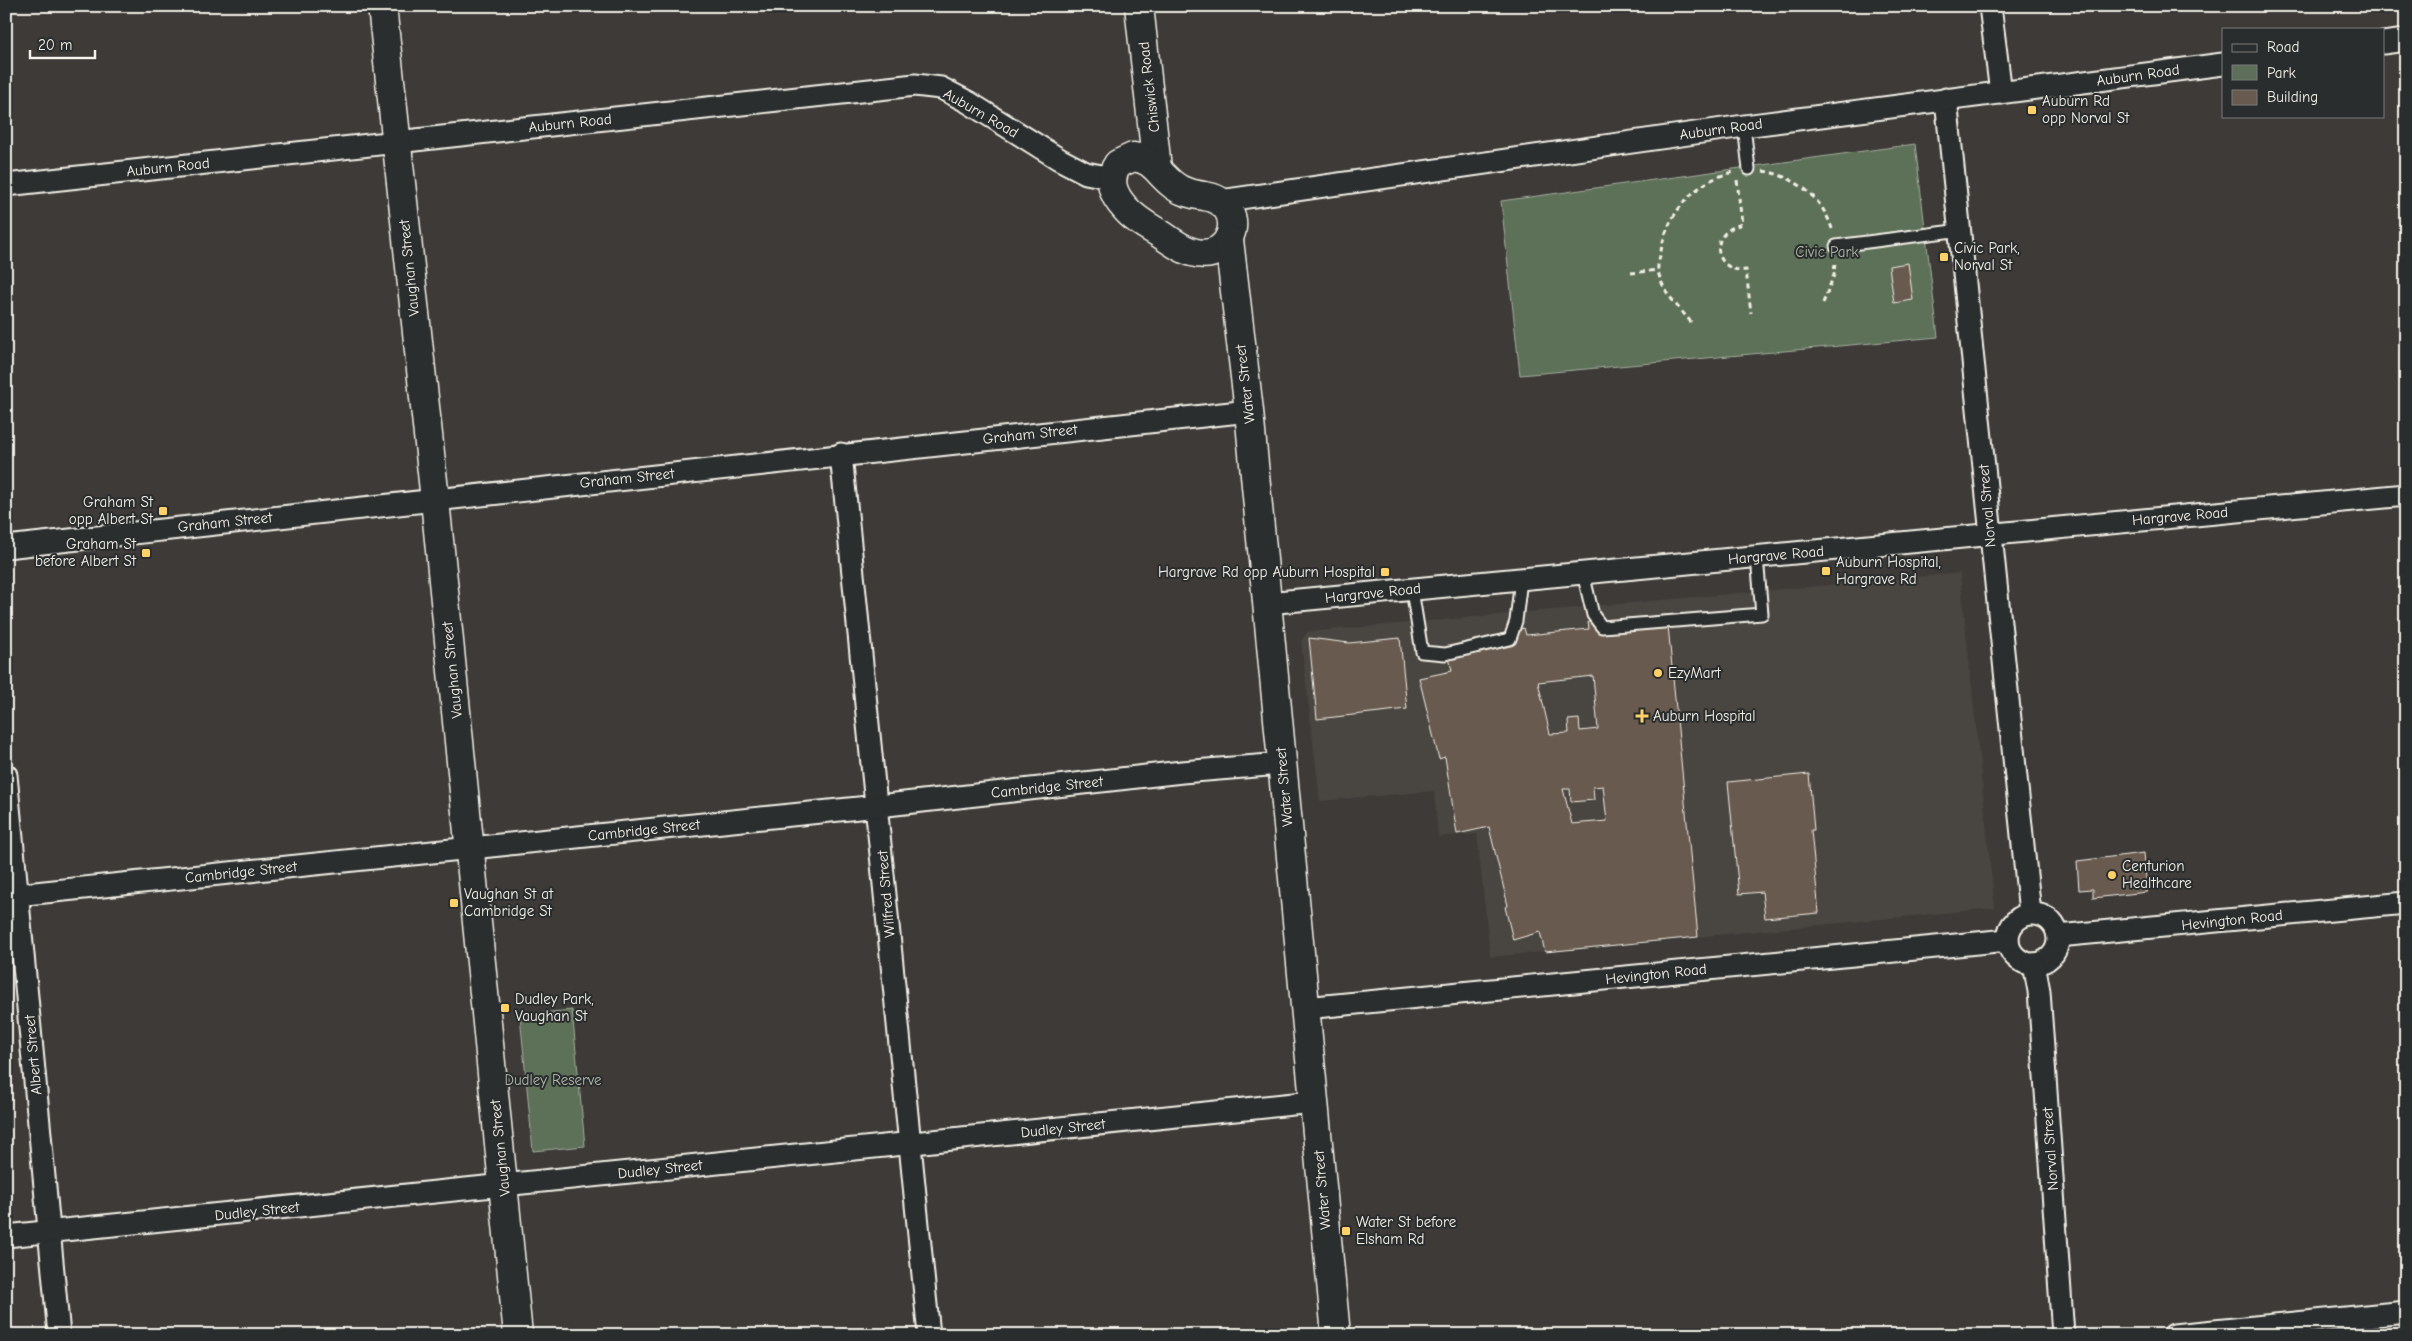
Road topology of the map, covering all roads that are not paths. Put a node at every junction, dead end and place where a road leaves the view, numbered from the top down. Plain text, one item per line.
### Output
1 (382, 6) edge
2 (1139, 6) edge
3 (1990, 6) edge
4 (2406, 40) edge
5 (2384, 43) edge
6 (2222, 64) edge
7 (2001, 93) junction
8 (1946, 99) junction
9 (1744, 126) junction
10 (396, 142) junction
11 (1157, 168) junction
12 (1749, 169) road end
13 (1112, 178) junction
14 (6, 185) edge
15 (1220, 200) junction
16 (1961, 230) junction
17 (1229, 240) junction
18 (1836, 246) road end
19 (1248, 411) junction
20 (841, 454) junction
21 (2406, 495) edge
22 (435, 500) junction
23 (1990, 535) junction
24 (6, 547) edge
25 (1758, 556) junction
26 (1583, 573) junction
27 (1521, 579) junction
28 (1412, 590) junction
29 (1266, 604) junction
30 (1282, 764) junction
31 (6, 774) edge
32 (878, 806) junction
33 (471, 848) junction
34 (12, 895) edge
35 (2406, 903) edge
36 (2030, 914) junction
37 (2058, 936) junction
38 (2008, 940) junction
39 (2034, 964) junction
40 (1305, 1008) junction
41 (1314, 1102) junction
42 (909, 1143) junction
43 (504, 1185) junction
44 (49, 1232) junction
45 (6, 1236) edge
46 (2406, 1312) edge
47 (59, 1335) edge
48 (518, 1335) edge
49 (929, 1335) edge
50 (1336, 1335) edge
51 (2063, 1335) edge
52 (2174, 1335) edge

1 - 10 street, Vaughan Street
2 - 11 street, Chiswick Road
3 - 7 street
4 - 5 street
6 - 7 street, Auburn Road
7 - 8 street, Auburn Road
8 - 9 street, Auburn Road
8 - 16 street, Norval Street
9 - 12 lane
9 - 15 street, Auburn Road
10 - 13 street, Auburn Road
10 - 14 street, Auburn Road
10 - 22 street, Vaughan Street
11 - 13 street
11 - 15 street
13 - 17 street
15 - 17 street, Water Street
16 - 18 lane
16 - 23 street, Norval Street
17 - 19 street, Water Street
19 - 20 street, Graham Street
19 - 29 street, Water Street
20 - 22 street, Graham Street
20 - 32 street, Wilfred Street
21 - 23 street, Hargrave Road
22 - 24 street, Graham Street
22 - 33 street, Vaughan Street
23 - 25 street, Hargrave Road
23 - 36 street, Norval Street
25 - 26 street, Hargrave Road
25 - 26 lane
26 - 27 street, Hargrave Road
27 - 28 street, Hargrave Road
27 - 28 lane
28 - 29 street, Hargrave Road
29 - 30 street, Water Street
30 - 32 street, Cambridge Street
30 - 40 street, Water Street
31 - 34 street, Albert Street
32 - 33 street, Cambridge Street
32 - 42 street, Wilfred Street
33 - 34 street, Cambridge Street
33 - 43 street, Vaughan Street
34 - 44 street, Albert Street
35 - 37 street, Hevington Road
36 - 37 street
36 - 38 street
37 - 39 street
38 - 39 street
38 - 40 street, Hevington Road
39 - 51 street, Norval Street
40 - 41 street, Water Street
41 - 42 street, Dudley Street
41 - 50 street, Water Street
42 - 43 street, Dudley Street
42 - 49 street, Wilfred Street
43 - 44 street, Dudley Street
43 - 48 street, Vaughan Street
44 - 45 street, Dudley Street
44 - 47 street, Albert Street
46 - 52 street

